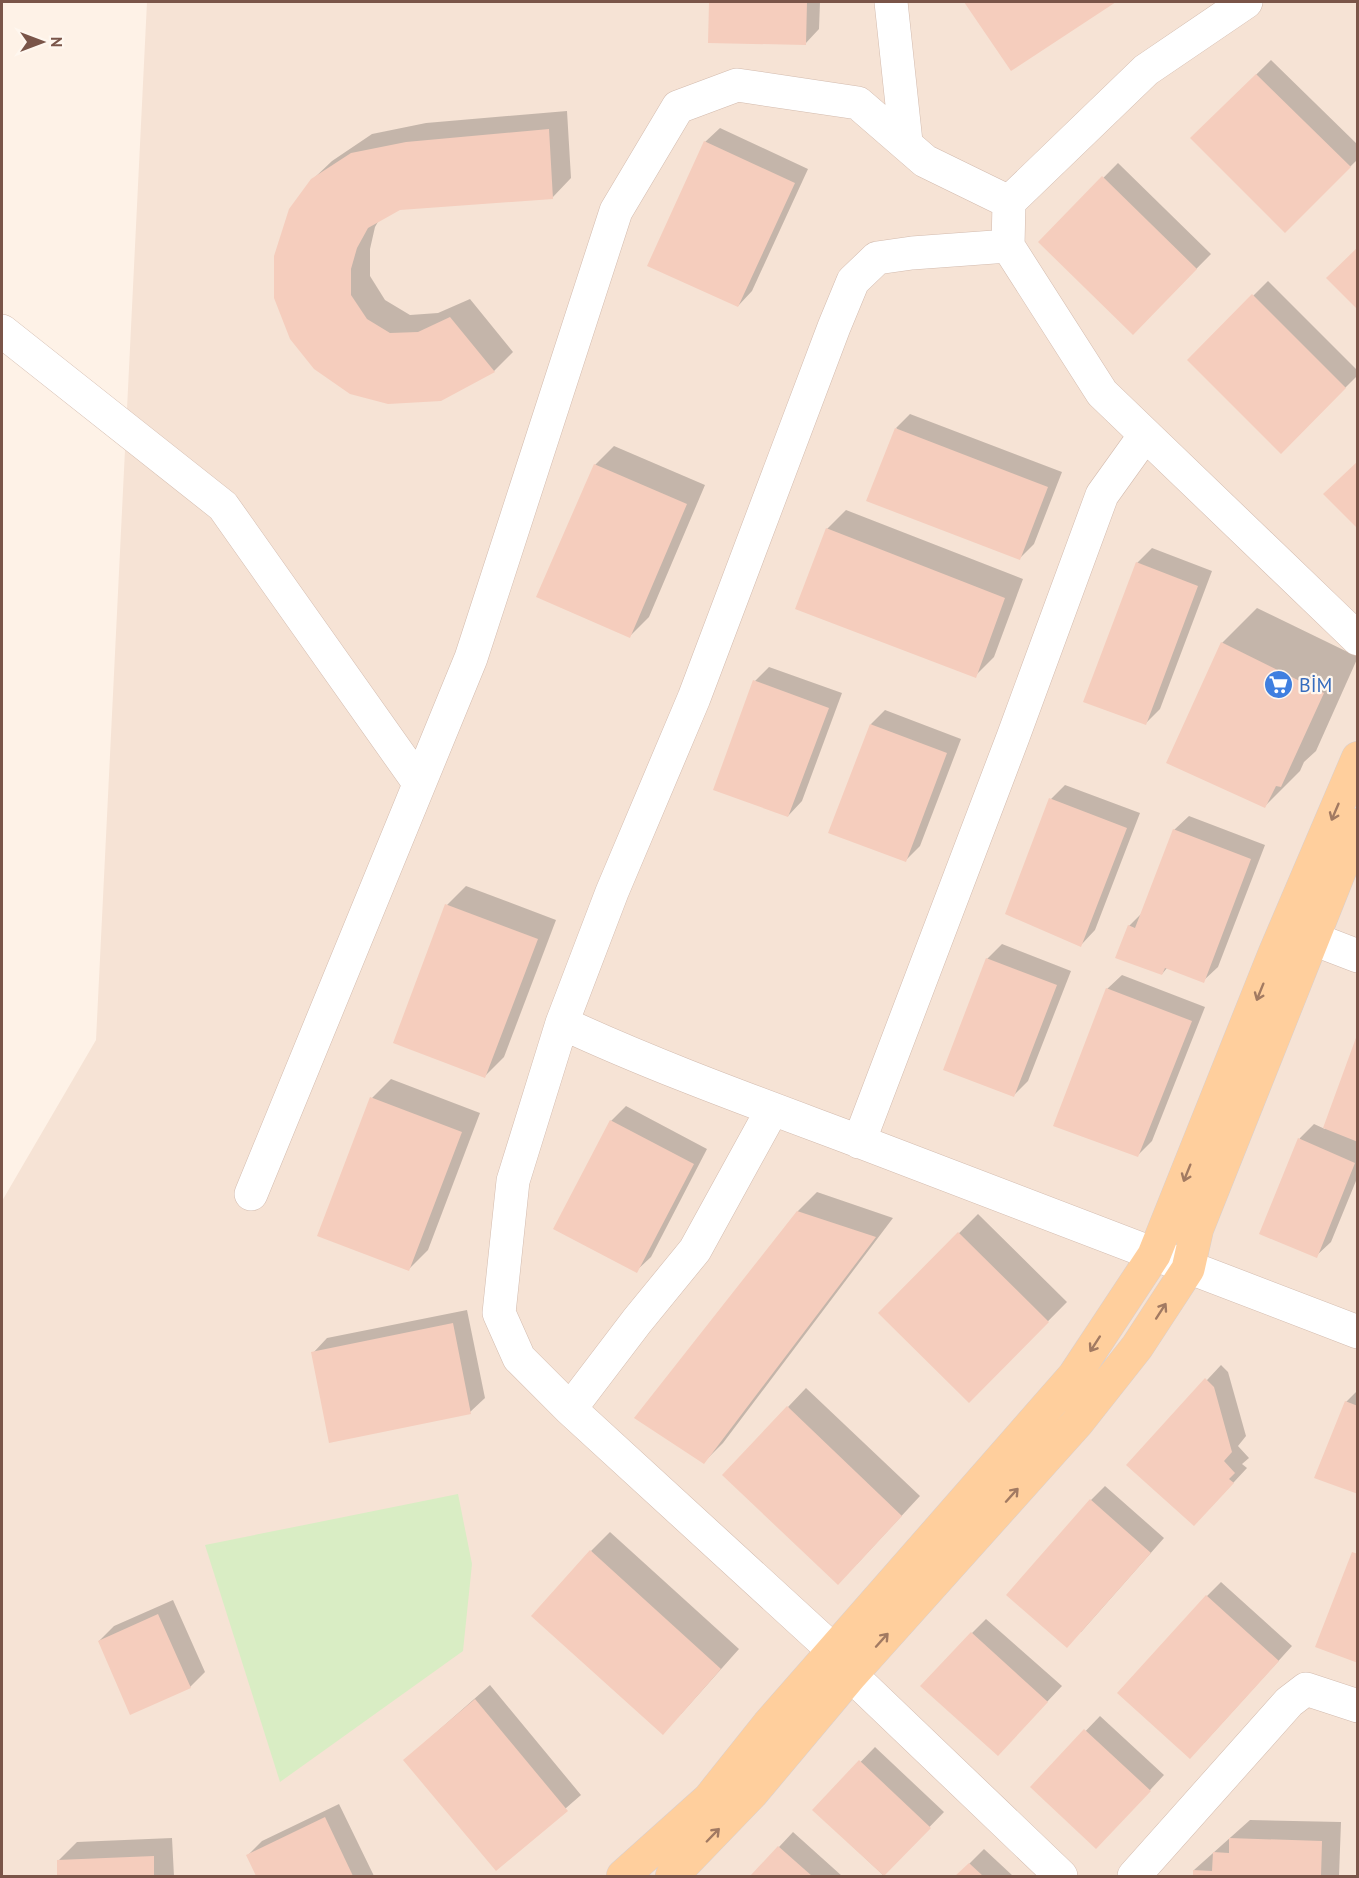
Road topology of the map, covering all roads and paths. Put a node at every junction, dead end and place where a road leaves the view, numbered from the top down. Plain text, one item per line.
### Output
1 (891, 2) edge
2 (1246, 2) edge
3 (906, 142) junction
4 (1009, 202) junction
5 (1008, 246) junction
6 (2, 331) edge
7 (1145, 435) junction
8 (1358, 639) edge
9 (1358, 758) edge
10 (419, 783) junction
11 (1358, 825) edge
12 (1311, 938) junction
13 (1358, 956) edge
14 (562, 1023) junction
15 (772, 1110) junction
16 (859, 1142) junction
17 (251, 1194) dead end
18 (1154, 1255) junction
19 (1188, 1269) junction
20 (1358, 1332) edge
21 (570, 1409) junction
22 (842, 1663) junction
23 (1358, 1706) edge
24 (622, 1876) edge
25 (672, 1876) edge
26 (1061, 1876) edge
27 (1134, 1876) edge

1 - 3 street
2 - 4 street
3 - 4 street
3 - 10 street
4 - 5 street
5 - 7 street
5 - 14 street
6 - 10 street
7 - 8 street
7 - 16 street
9 -> 18 main road
10 - 17 street
11 - 12 main road
12 - 13 street
12 - 19 main road
14 - 15 street
14 - 21 street
15 - 16 street
15 - 21 street
16 - 18 street
18 - 19 street
18 -> 22 main road
19 - 20 street
22 -> 19 main road
21 - 22 street
22 - 24 main road
25 -> 22 main road
22 - 26 street
23 - 27 street

